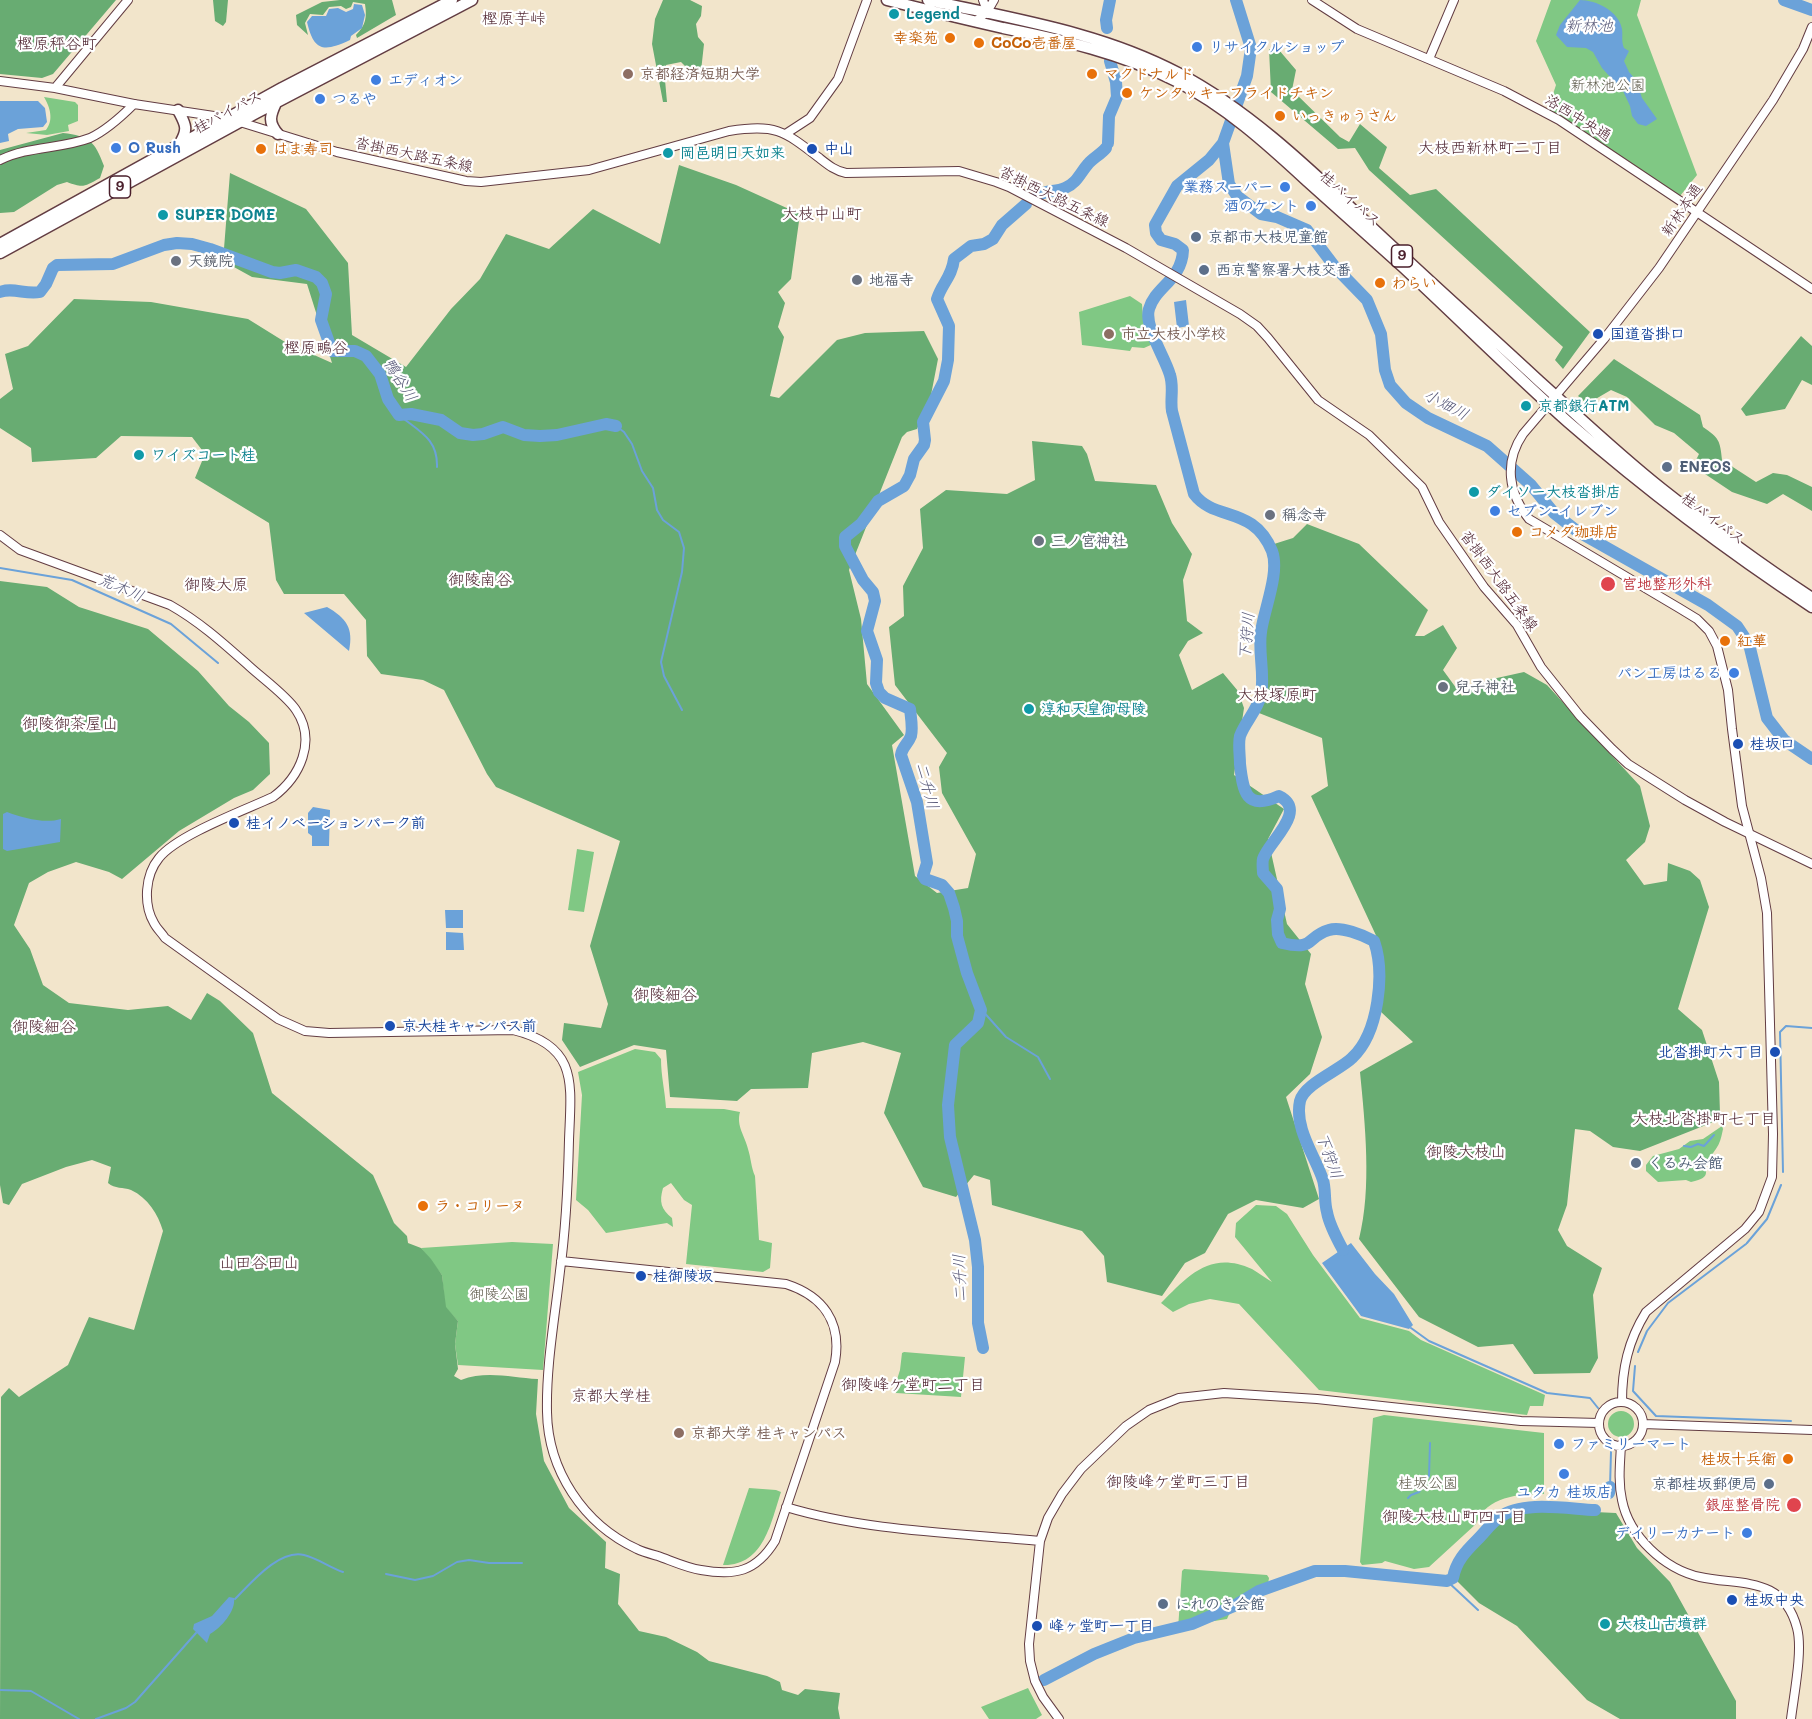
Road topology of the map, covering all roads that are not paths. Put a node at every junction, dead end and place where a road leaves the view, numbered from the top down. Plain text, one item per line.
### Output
1 (128, 0) edge
2 (452, 0) edge
3 (472, 0) edge
4 (867, 0) edge
5 (887, 0) edge
6 (928, 0) edge
7 (949, 0) edge
8 (961, 0) edge
9 (983, 0) edge
10 (994, 0) edge
11 (1312, 0) edge
12 (1454, 0) edge
13 (990, 13) junction
14 (976, 21) junction
15 (994, 26) junction
16 (1812, 27) edge
17 (1429, 59) junction
18 (0, 81) edge
19 (55, 88) junction
20 (276, 103) junction
21 (134, 104) junction
22 (1227, 107) junction
23 (178, 110) junction
24 (227, 118) junction
25 (240, 122) junction
26 (278, 134) junction
27 (787, 134) junction
28 (180, 143) junction
29 (0, 160) edge
30 (1697, 212) junction
31 (0, 244) edge
32 (0, 253) edge
33 (1812, 289) edge
34 (1553, 400) junction
35 (0, 535) edge
36 (1812, 598) edge
37 (1812, 607) edge
38 (1749, 834) junction
39 (1812, 864) edge
40 (561, 1261) junction
41 (1622, 1402) junction
42 (1599, 1423) junction
43 (1643, 1424) junction
44 (1812, 1430) edge
45 (1620, 1445) junction
46 (786, 1508) junction
47 (1040, 1541) junction
48 (1059, 1719) edge
49 (1791, 1719) edge

1 - 19 street
2 - 24 highway, 桂バイパス / 9
3 - 20 highway, 桂バイパス / 9
4 - 27 main road
5 - 14 highway, 桂バイパス / 9
6 - 13 highway, 桂バイパス / 9
7 - 8 highway
9 - 13 street
10 - 13 street
11 - 17 street, 洛西中央通
12 - 17 street
13 - 14 street
13 - 15 street
13 - 22 highway, 桂バイパス / 9
14 - 15 highway, 桂バイパス / 9
15 - 22 highway, 桂バイパス / 9
16 - 30 street, 新林本通
17 - 30 street, 洛西中央通
18 - 19 street
19 - 21 street
20 - 25 highway, 桂バイパス / 9
20 - 26 highway
21 - 23 main road, 沓掛西大路五条線
21 - 29 main road
22 - 34 highway, 桂バイパス / 9
23 - 24 main road, 沓掛西大路五条線
23 - 28 highway
24 - 25 main road, 沓掛西大路五条線
24 - 28 highway, 桂バイパス / 9
25 - 26 main road, 沓掛西大路五条線
25 - 32 highway, 桂バイパス / 9
26 - 27 main road, 沓掛西大路五条線
27 - 38 main road, 沓掛西大路五条線
28 - 31 highway, 桂バイパス / 9
30 - 33 street, 洛西中央通
30 - 34 street, 新林本通
34 - 36 highway, 桂バイパス / 9
34 - 37 highway, 桂バイパス / 9
34 - 38 street, 新林本通
35 - 40 street
38 - 39 main road, 沓掛西大路五条線
38 - 41 street
40 - 46 street
40 - 46 street
41 - 42 street
41 - 43 street
42 - 45 street
42 - 47 street
43 - 44 street
43 - 45 street
45 - 49 street
46 - 47 street
47 - 48 street

